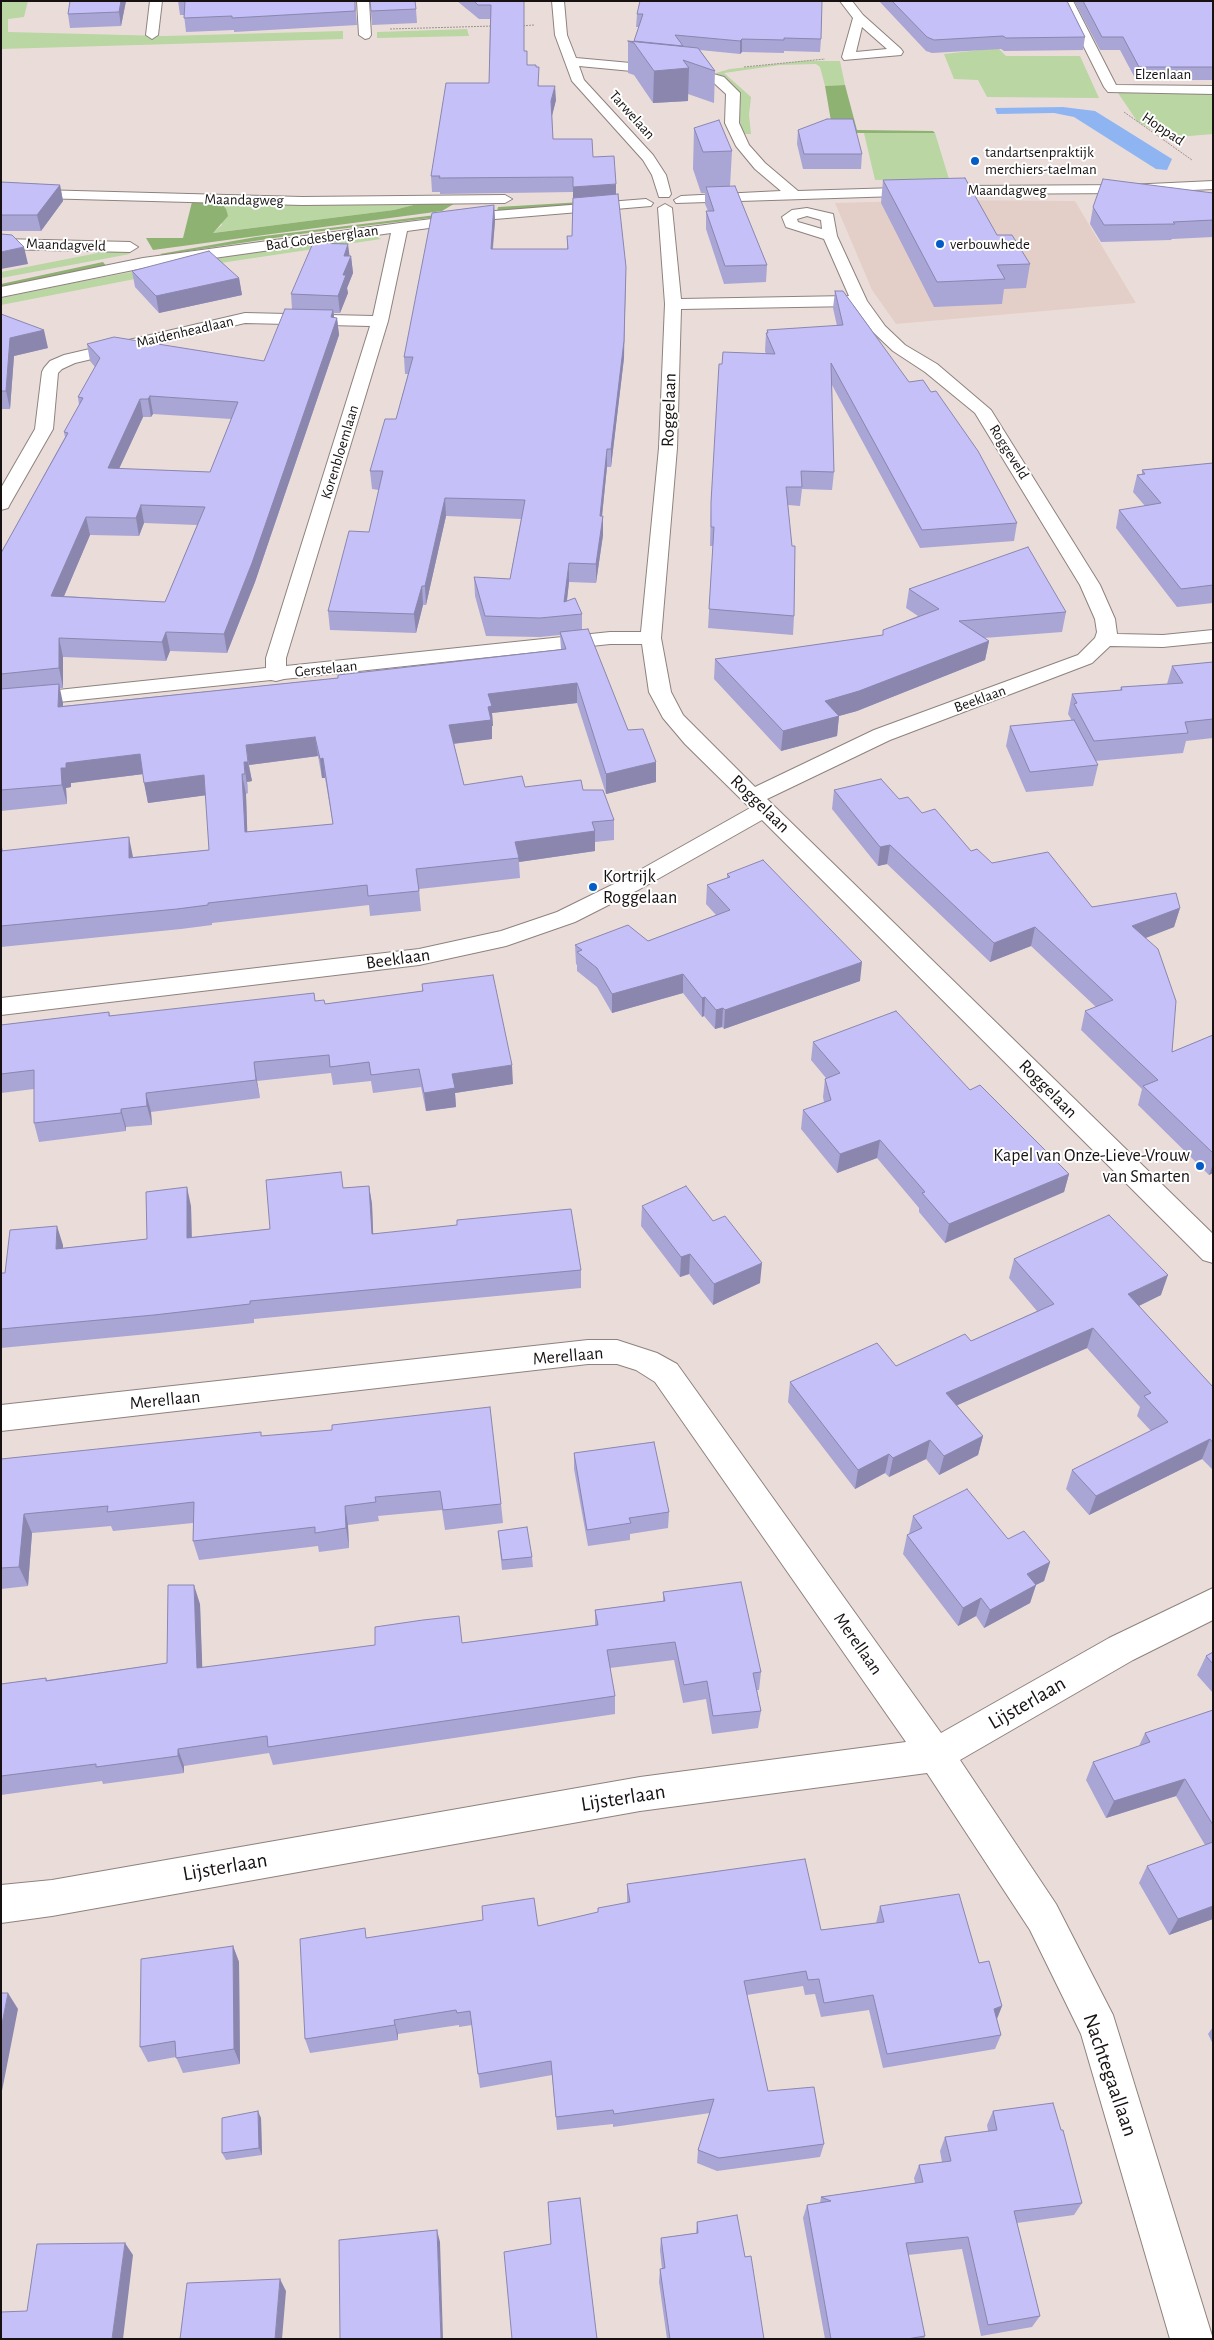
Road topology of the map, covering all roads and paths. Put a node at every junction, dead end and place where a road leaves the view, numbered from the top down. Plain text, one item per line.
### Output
1 (156, 1) edge
2 (363, 1) edge
3 (558, 1) edge
4 (846, 1) edge
5 (1067, 1) edge
6 (859, 18) junction
7 (559, 24) junction
8 (494, 26) edge
9 (512, 26) edge
10 (365, 33) joint
11 (152, 35) dead end
12 (848, 57) junction
13 (570, 61) junction
14 (709, 76) junction
15 (1113, 89) junction
16 (1213, 90) edge
17 (1192, 160) dead end
18 (1213, 185) edge
19 (1, 193) edge
20 (794, 195) junction
21 (607, 196) edge
22 (487, 199) junction
23 (670, 201) junction
24 (646, 203) joint
25 (495, 215) junction
26 (400, 227) junction
27 (830, 236) dead end
28 (1, 244) edge
29 (130, 247) dead end
30 (1, 292) edge
31 (859, 301) junction
32 (672, 304) junction
33 (380, 321) junction
34 (1, 504) edge
35 (1213, 636) edge
36 (651, 638) junction
37 (1105, 640) junction
38 (276, 675) junction
39 (1, 702) edge
40 (759, 803) junction
41 (1, 1007) edge
42 (1213, 1252) edge
43 (1, 1418) edge
44 (1213, 1603) edge
45 (936, 1755) junction
46 (1, 1904) edge
47 (1192, 2339) edge

1 - 11 street
2 - 10 street
3 - 7 street, Tarwelaan
4 - 6 street
5 - 15 street
6 - 12 street
6 - 12 street
7 - 9 path
7 - 13 street, Tarwelaan
8 - 10 path
12 - 14 path
13 - 14 street, Tarwelaan
13 - 23 street, Tarwelaan
14 - 20 street, Tarwelaan
15 - 16 street, Elzenlaan
15 - 17 path, Hoppad
18 - 20 street, Maandagweg
19 - 22 street, Maandagweg
20 - 23 street, Maandagweg
21 - 22 street, Maandagweg
22 - 25 street
23 - 24 street, Maandagweg
23 - 32 street, Roggelaan
24 - 25 street, Bad Godesberglaan
25 - 26 street, Bad Godesberglaan
26 - 30 street, Bad Godesberglaan
26 - 33 street, Korenbloemlaan
27 - 31 street, Roggeveld
28 - 29 street, Maandagveld
31 - 32 street
31 - 37 street, Roggeveld
32 - 36 street, Roggelaan
33 - 34 street, Maidenheadlaan
33 - 38 street, Korenbloemlaan
35 - 37 street
36 - 38 street, Gerstelaan
36 - 40 street, Roggelaan
37 - 40 street, Beeklaan
38 - 39 street, Gerstelaan
40 - 41 street, Beeklaan
40 - 42 street, Roggelaan
43 - 45 street, Merellaan
44 - 45 street, Lijsterlaan
45 - 46 street, Lijsterlaan
45 - 47 street, Nachtegaallaan

